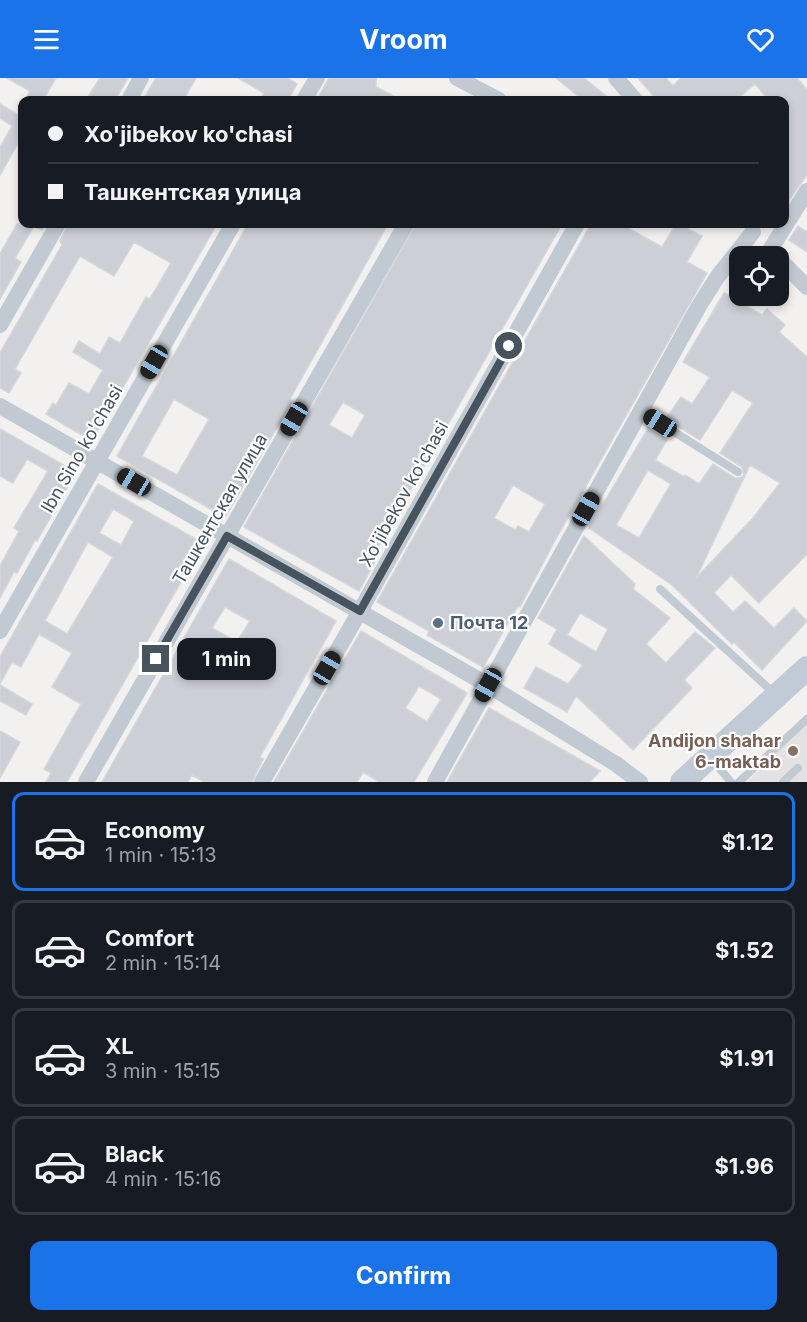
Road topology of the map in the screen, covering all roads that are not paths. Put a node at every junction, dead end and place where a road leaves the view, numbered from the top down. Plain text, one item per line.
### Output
1 (141, 78) edge
2 (317, 78) edge
3 (457, 78) edge
4 (616, 78) edge
5 (131, 96) edge
6 (306, 96) edge
7 (479, 96) edge
8 (632, 96) edge
9 (807, 191) edge
10 (789, 227) edge
11 (56, 228) edge
12 (231, 228) edge
13 (404, 228) edge
14 (575, 228) edge
15 (749, 228) edge
16 (788, 228) edge
17 (766, 246) edge
18 (780, 246) edge
19 (789, 269) edge
20 (807, 287) edge
21 (0, 325) edge
22 (0, 406) edge
23 (641, 411) junction
24 (97, 461) junction
25 (738, 472) dead end
26 (227, 536) junction
27 (660, 589) dead end
28 (360, 611) junction
29 (0, 631) edge
30 (807, 668) edge
31 (488, 685) junction
32 (776, 696) junction
33 (807, 719) edge
34 (709, 757) junction
35 (798, 768) dead end
36 (86, 782) edge
37 (262, 782) edge
38 (435, 782) edge
39 (640, 782) edge
40 (682, 782) edge
41 (731, 782) edge
42 (738, 782) edge
43 (783, 782) edge

1 - 5 street
2 - 6 street
3 - 7 street
4 - 8 street
9 - 10 street
11 - 21 street
12 - 24 street, Ibn Sino ko'chasi
13 - 26 street, Ташкентская улица
14 - 28 street, Xo'jibekov ko'chasi
15 - 17 street
15 - 23 street
16 - 18 street
19 - 20 street
22 - 24 street
23 - 25 lane
23 - 31 street
24 - 26 street
24 - 29 street, Ibn Sino ko'chasi
26 - 28 street
26 - 36 street, Ташкентская улица
27 - 32 lane
28 - 31 street
28 - 37 street, Xo'jibekov ko'chasi
30 - 32 main road
31 - 38 street
31 - 39 street
32 - 34 main road
33 - 42 lane
34 - 40 main road
34 - 41 lane
35 - 43 lane

